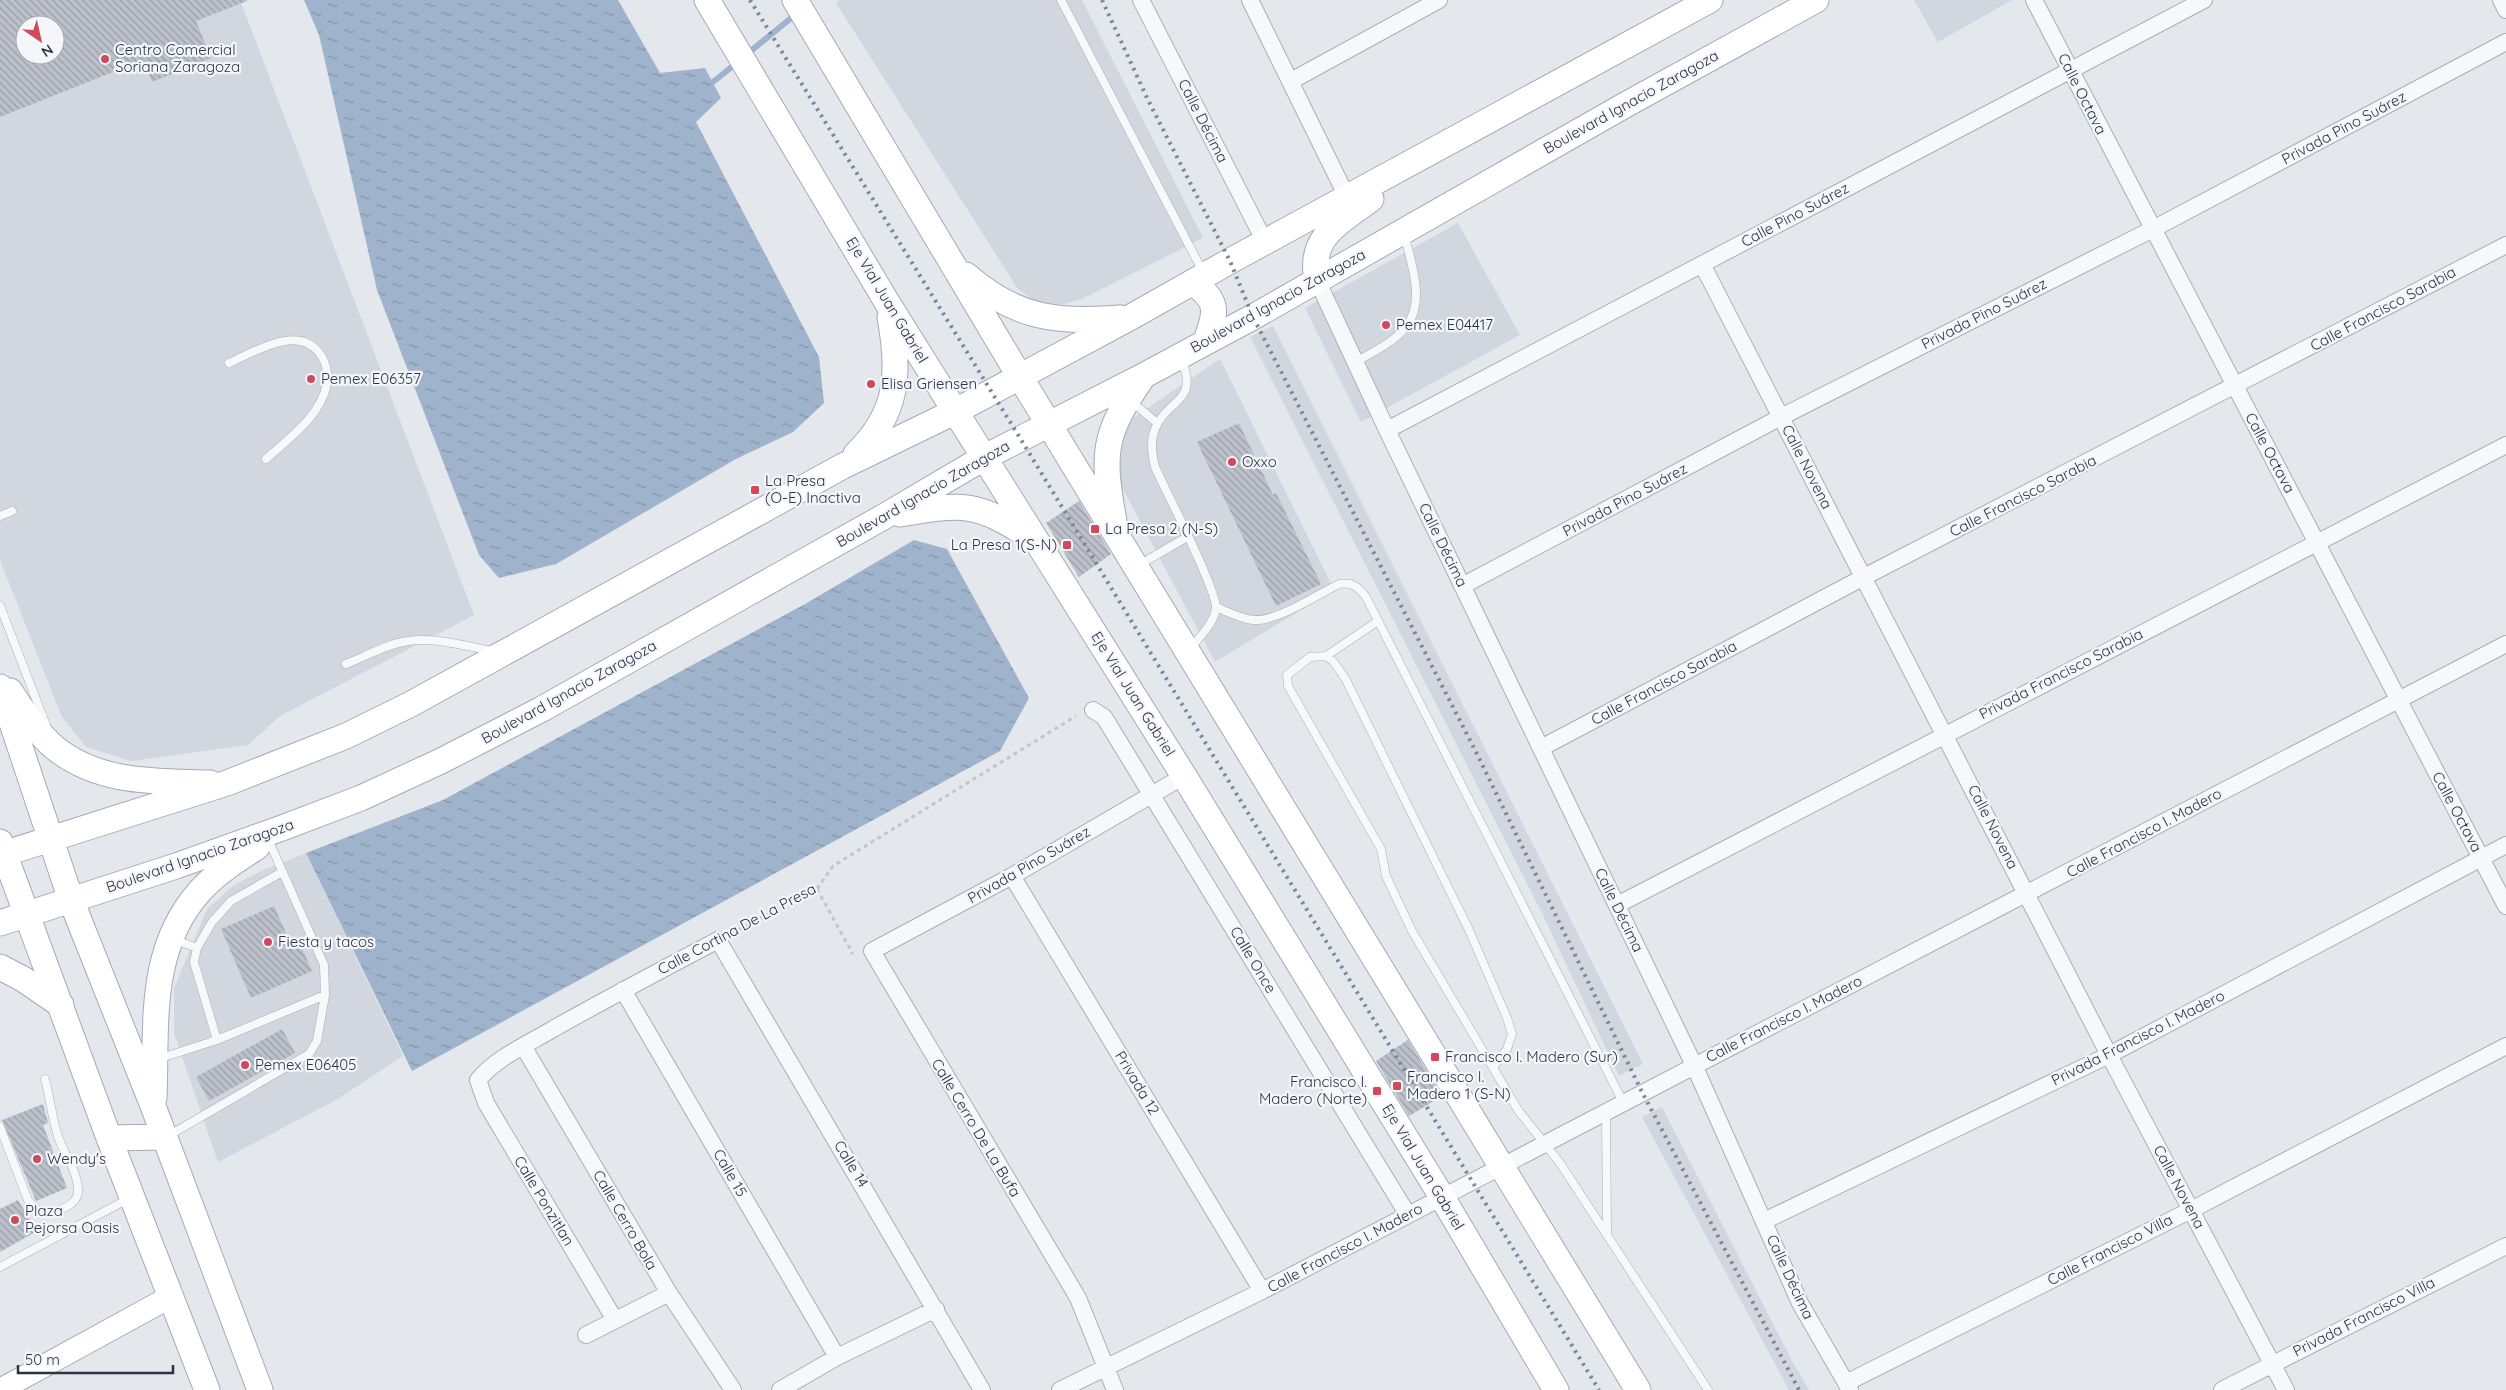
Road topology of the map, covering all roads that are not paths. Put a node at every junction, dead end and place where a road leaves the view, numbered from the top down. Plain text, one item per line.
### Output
1 (707, 0) edge
2 (795, 0) edge
3 (1061, 0) edge
4 (1141, 0) edge
5 (1250, 0) edge
6 (1439, 0) edge
7 (1710, 0) edge
8 (1816, 0) edge
9 (2034, 0) edge
10 (2204, 0) edge
11 (2501, 0) edge
12 (2506, 10) edge
13 (2506, 42) edge
14 (2070, 71) junction
15 (1291, 81) junction
16 (1405, 166) junction
17 (1348, 197) junction
18 (2153, 229) junction
19 (1403, 231) junction
20 (1265, 242) junction
21 (2506, 245) edge
22 (953, 264) junction
23 (1702, 264) junction
24 (1199, 279) junction
25 (1317, 280) junction
26 (888, 304) junction
27 (1131, 318) junction
28 (1206, 341) junction
29 (1181, 356) junction
30 (1356, 362) junction
31 (229, 363) dead end
32 (1143, 376) junction
33 (1020, 377) junction
34 (2235, 387) junction
35 (1128, 398) junction
36 (956, 412) junction
37 (1781, 417) junction
38 (1156, 423) junction
39 (1049, 424) junction
40 (1387, 430) junction
41 (2506, 444) edge
42 (984, 457) junction
43 (266, 459) dead end
44 (843, 466) junction
45 (12, 511) dead end
46 (0, 516) edge
47 (886, 516) junction
48 (1116, 534) junction
49 (1187, 537) junction
50 (1039, 543) junction
51 (2316, 543) junction
52 (1136, 567) junction
53 (1864, 577) junction
54 (1462, 586) junction
55 (0, 606) edge
56 (1216, 607) junction
57 (1378, 621) junction
58 (2506, 644) edge
59 (1188, 651) junction
60 (506, 653) junction
61 (1326, 656) junction
62 (346, 664) dead end
63 (0, 677) edge
64 (0, 687) edge
65 (2398, 700) junction
66 (1093, 710) road end
67 (1945, 734) junction
68 (55, 748) junction
69 (1541, 748) junction
70 (1184, 776) junction
71 (227, 784) junction
72 (1152, 794) junction
73 (275, 834) junction
74 (51, 840) junction
75 (2506, 845) edge
76 (2, 850) edge
77 (2481, 858) junction
78 (282, 872) junction
79 (1012, 876) junction
80 (2028, 894) junction
81 (71, 900) junction
82 (1617, 905) junction
83 (2506, 906) edge
84 (26, 915) junction
85 (0, 923) edge
86 (171, 938) junction
87 (718, 940) joint
88 (197, 948) junction
89 (872, 952) joint
90 (0, 967) edge
91 (623, 990) junction
92 (325, 995) junction
93 (61, 1005) junction
94 (217, 1040) junction
95 (523, 1046) junction
96 (2506, 1046) edge
97 (2109, 1055) junction
98 (156, 1060) junction
99 (1694, 1065) junction
100 (1493, 1068) junction
101 (45, 1079) dead end
102 (478, 1080) joint
103 (1623, 1102) junction
104 (153, 1106) junction
105 (1606, 1111) junction
106 (0, 1127) edge
107 (166, 1137) junction
108 (110, 1138) junction
109 (1545, 1143) junction
110 (1502, 1165) junction
111 (132, 1197) junction
112 (1442, 1197) junction
113 (2190, 1210) junction
114 (1408, 1215) junction
115 (1764, 1221) junction
116 (1607, 1233) junction
117 (2506, 1246) edge
118 (0, 1267) edge
119 (1262, 1291) junction
120 (668, 1293) junction
121 (170, 1296) junction
122 (936, 1308) junction
123 (615, 1320) junction
124 (586, 1335) dead end
125 (836, 1357) junction
126 (2272, 1363) junction
127 (1105, 1369) junction
128 (1848, 1386) edge
129 (0, 1390) edge
130 (207, 1390) edge
131 (260, 1390) edge
132 (733, 1390) edge
133 (780, 1390) edge
134 (982, 1390) edge
135 (1060, 1390) edge
136 (1115, 1390) edge
137 (1556, 1390) edge
138 (1638, 1390) edge
139 (1708, 1390) edge
140 (2222, 1390) edge
141 (2286, 1390) edge

1 - 26 main road, Eje Vial Juan Gabriel
2 - 22 main road
3 - 24 lane
4 - 20 street, Calle Décima
5 - 15 street
6 - 15 street
7 - 16 main road
8 - 19 main road, Boulevard Ignacio Zaragoza
9 - 14 street, Calle Octava
10 - 14 street, Calle Pino Suárez
11 - 12 street
13 - 18 street, Privada Pino Suárez
14 - 18 street, Calle Octava
14 - 23 street, Calle Pino Suárez
15 - 17 street
16 - 17 main road
16 - 25 main road
17 - 20 main road
18 - 34 street, Calle Octava
18 - 37 street, Privada Pino Suárez
19 - 25 main road, Boulevard Ignacio Zaragoza
19 - 30 lane
20 - 24 main road
21 - 34 street, Calle Francisco Sarabia
22 - 27 main road
22 - 33 main road
23 - 37 street, Calle Novena
23 - 40 street, Calle Pino Suárez
24 - 27 main road
24 - 28 main road
25 - 28 main road, Boulevard Ignacio Zaragoza
25 - 30 street, Calle Décima
26 - 36 main road, Eje Vial Juan Gabriel
26 - 44 main road
27 - 33 main road
28 - 29 main road, Boulevard Ignacio Zaragoza
29 - 32 main road, Boulevard Ignacio Zaragoza
29 - 38 lane
30 - 40 street, Calle Décima
31 - 43 lane
32 - 35 main road
32 - 39 main road, Boulevard Ignacio Zaragoza
33 - 36 main road
33 - 39 main road
34 - 51 street, Calle Octava
34 - 53 street, Calle Francisco Sarabia
35 - 38 lane
35 - 48 main road
36 - 42 main road, Eje Vial Juan Gabriel
36 - 44 main road
37 - 53 street, Calle Novena
37 - 54 street, Privada Pino Suárez
38 - 49 lane
39 - 42 main road, Boulevard Ignacio Zaragoza
39 - 48 main road
40 - 54 street, Calle Décima
41 - 51 street, Privada Francisco Sarabia
42 - 47 main road, Boulevard Ignacio Zaragoza
42 - 50 main road, Eje Vial Juan Gabriel
44 - 60 main road
45 - 46 lane
47 - 50 main road
47 - 73 main road, Boulevard Ignacio Zaragoza
48 - 52 main road
49 - 52 lane
49 - 56 lane
50 - 70 main road, Eje Vial Juan Gabriel
51 - 65 street, Calle Octava
51 - 67 street, Privada Francisco Sarabia
52 - 59 main road
53 - 67 street, Calle Novena
53 - 69 street, Calle Francisco Sarabia
54 - 69 street, Calle Décima
55 - 68 lane
56 - 57 lane
56 - 59 lane
57 - 61 lane
57 - 103 lane
58 - 65 street, Calle Francisco I. Madero
59 - 110 main road
60 - 62 lane
60 - 71 main road
61 - 100 lane
61 - 100 lane
63 - 68 main road
64 - 74 main road
65 - 77 street, Calle Octava
65 - 80 street, Calle Francisco I. Madero
66 - 72 street, Calle Once
67 - 80 street, Calle Novena
67 - 82 street, Privada Francisco Sarabia
68 - 71 main road
69 - 82 street, Calle Décima
70 - 72 street, Privada Pino Suárez
70 - 112 main road, Eje Vial Juan Gabriel
71 - 74 main road
72 - 79 street, Privada Pino Suárez
72 - 114 street, Calle Once
73 - 78 lane
73 - 81 main road, Boulevard Ignacio Zaragoza
73 - 86 main road
74 - 76 main road
74 - 81 main road
75 - 77 street, Privada Francisco I. Madero
76 - 84 main road
77 - 83 street, Calle Octava
77 - 97 street, Privada Francisco I. Madero
78 - 88 lane
78 - 92 lane
79 - 89 street, Privada Pino Suárez
79 - 119 street, Privada 12
80 - 97 street, Calle Novena
80 - 99 street, Calle Francisco I. Madero
81 - 84 main road, Boulevard Ignacio Zaragoza
81 - 104 main road
82 - 99 street, Calle Décima
84 - 85 main road, Boulevard Ignacio Zaragoza
84 - 93 main road
86 - 88 lane
86 - 98 main road
87 - 91 street, Calle Cortina De La Presa
87 - 122 street, Calle 14
88 - 94 lane
89 - 127 street, Calle Cerro De La Bufa
90 - 93 main road
91 - 95 street, Calle Cortina De La Presa
91 - 125 street, Calle 15
92 - 94 lane
92 - 107 lane
93 - 108 main road
94 - 98 lane
95 - 102 street, Calle Cortina De La Presa
95 - 120 street, Calle Cerro Bola
96 - 113 street, Calle Francisco Villa
97 - 113 street, Calle Novena
97 - 115 street, Privada Francisco I. Madero
98 - 104 main road
99 - 103 street, Calle Francisco I. Madero
99 - 115 street, Calle Décima
100 - 109 lane
101 - 106 lane
102 - 123 street, Calle Ponzitlan
103 - 105 street, Calle Francisco I. Madero
104 - 107 main road
105 - 109 street, Calle Francisco I. Madero
105 - 116 lane
107 - 108 main road
107 - 131 main road
108 - 111 main road
109 - 110 street, Calle Francisco I. Madero
109 - 116 lane
110 - 112 street, Calle Francisco I. Madero
110 - 138 main road
111 - 118 lane
111 - 121 main road
112 - 114 street, Calle Francisco I. Madero
112 - 137 main road, Eje Vial Juan Gabriel
113 - 126 street, Calle Novena
113 - 128 street, Calle Francisco Villa
114 - 119 street, Calle Francisco I. Madero
115 - 128 street, Calle Décima
116 - 139 lane
117 - 126 street, Privada Francisco Villa
119 - 127 street, Calle Francisco I. Madero
120 - 123 street
120 - 132 street, Calle Cerro Bola
121 - 129 street
121 - 130 main road
122 - 125 street
122 - 134 street, Calle 14
123 - 124 street
125 - 133 street
126 - 140 street, Privada Francisco Villa
126 - 141 street, Calle Novena
127 - 135 street, Calle Francisco I. Madero
127 - 136 street, Calle Cerro De La Bufa

